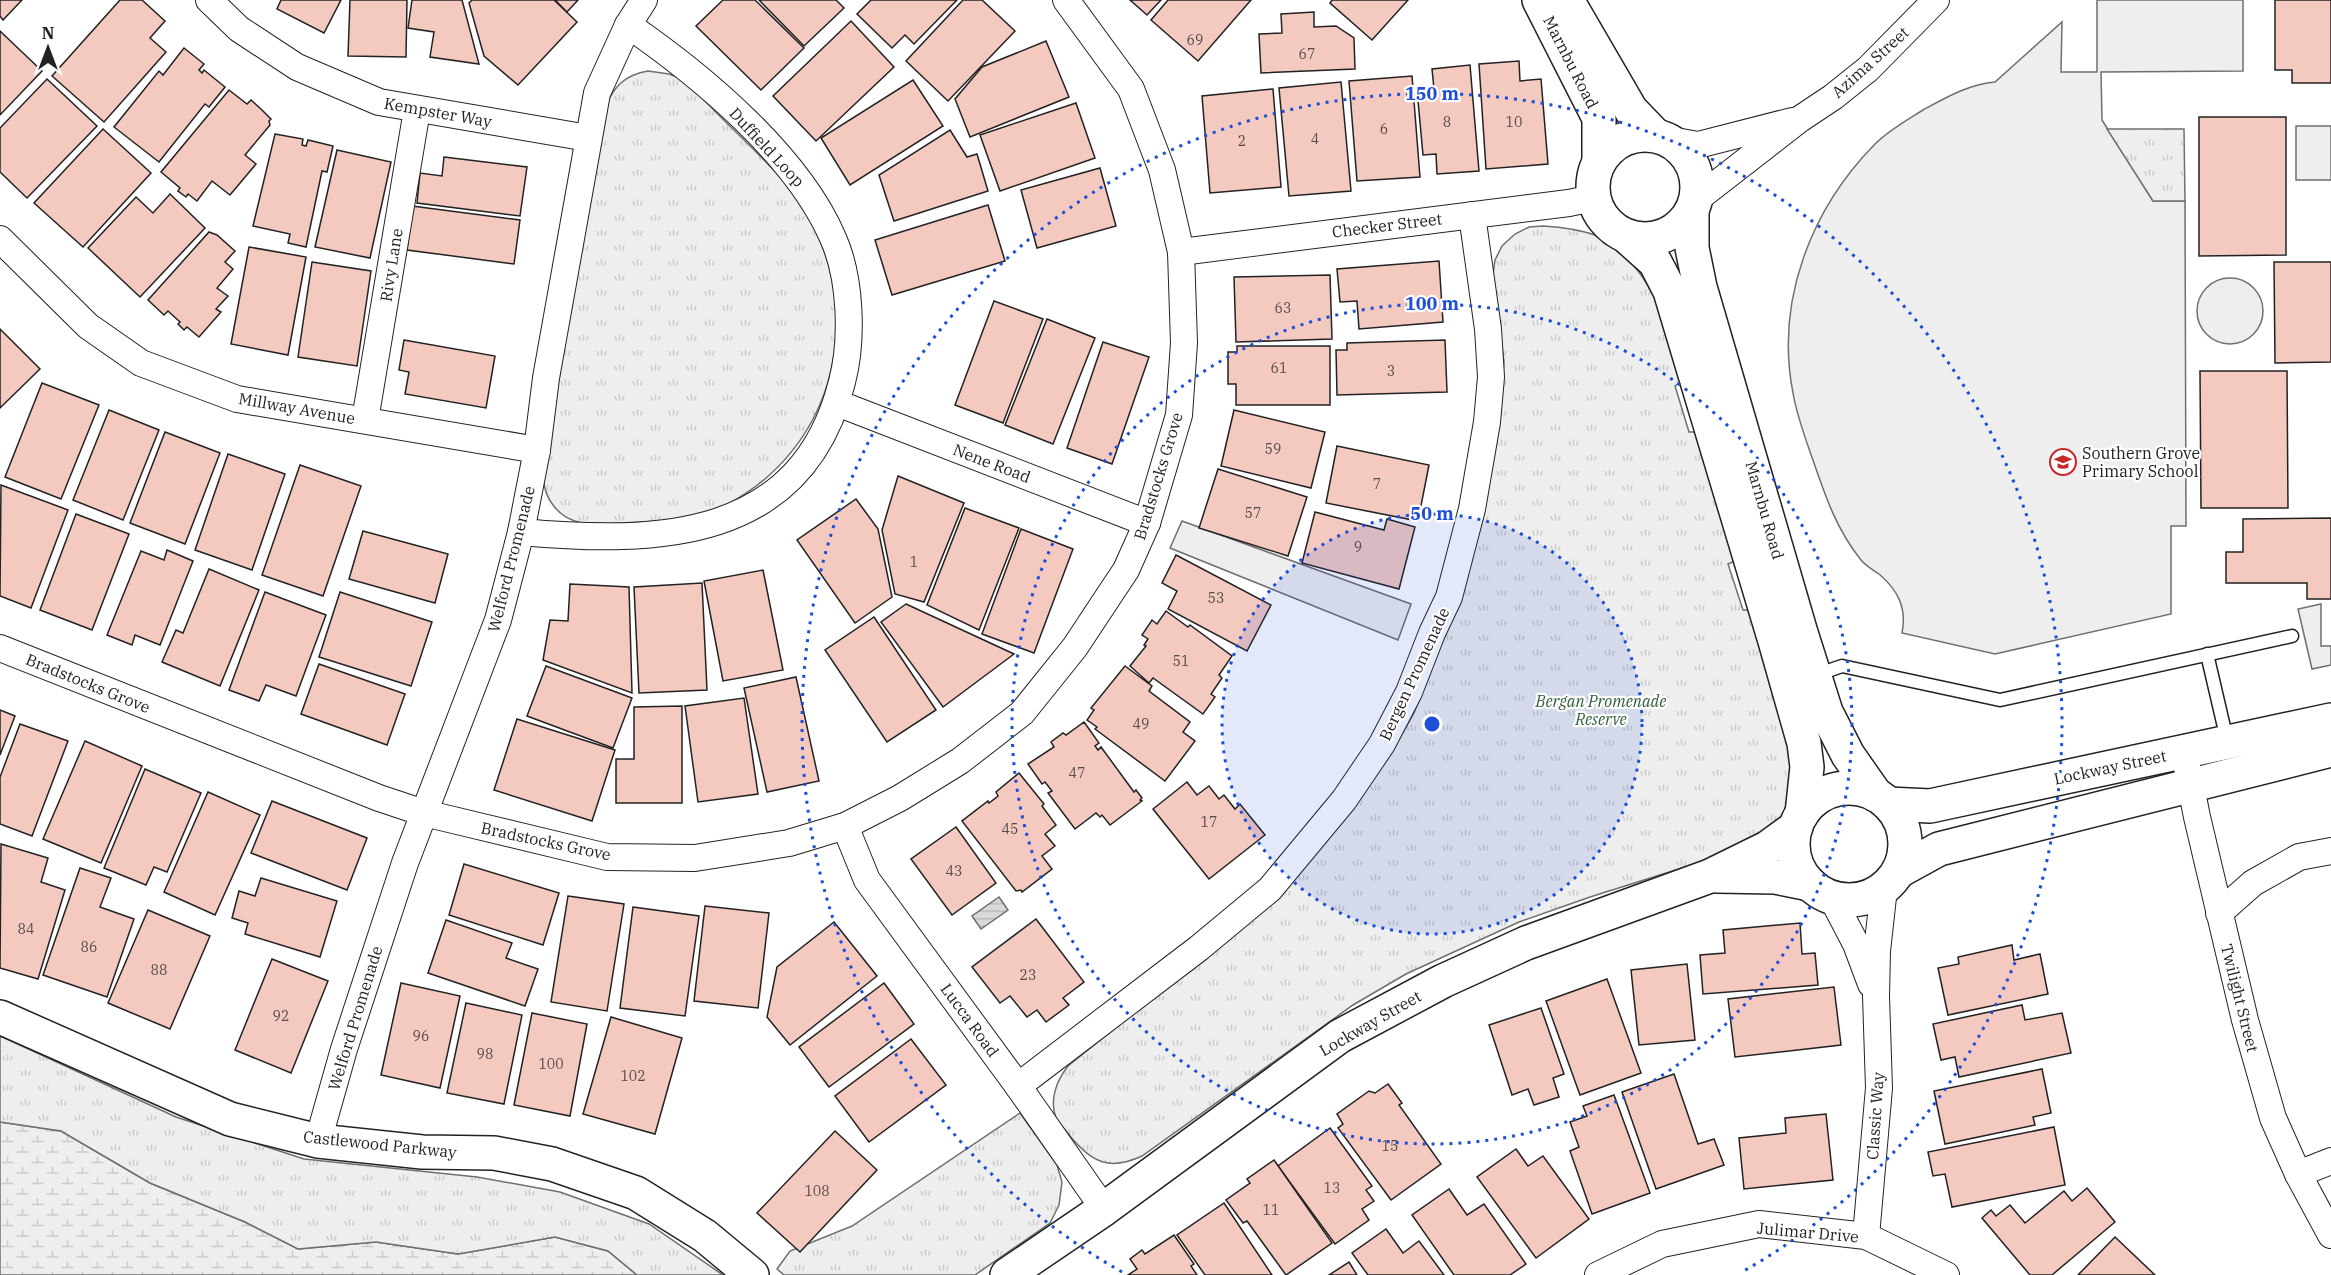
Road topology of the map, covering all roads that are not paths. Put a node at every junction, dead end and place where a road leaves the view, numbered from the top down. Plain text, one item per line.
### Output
1 (209, 0) edge
2 (644, 0) edge
3 (1066, 0) edge
4 (1539, 0) edge
5 (1567, 0) edge
6 (1936, 0) edge
7 (628, 25) junction
8 (417, 110) junction
9 (1800, 119) junction
10 (588, 138) junction
11 (1662, 138) junction
12 (1599, 162) junction
13 (1593, 198) junction
14 (1694, 206) junction
15 (1472, 215) junction
16 (1626, 236) junction
17 (0, 239) edge
18 (1181, 252) junction
19 (837, 403) junction
20 (365, 420) junction
21 (537, 450) junction
22 (1147, 523) junction
23 (521, 532) junction
24 (2292, 636) dead end
25 (0, 648) edge
26 (2207, 654) junction
27 (1815, 675) junction
28 (2331, 720) edge
29 (2227, 741) junction
30 (2331, 750) edge
31 (2183, 751) junction
32 (2191, 784) junction
33 (1882, 799) junction
34 (424, 813) junction
35 (1799, 820) junction
36 (845, 826) junction
37 (2331, 851) edge
38 (1710, 876) junction
39 (1892, 880) junction
40 (1821, 891) junction
41 (2219, 914) junction
42 (1876, 996) junction
43 (0, 1017) edge
44 (1018, 1086) junction
45 (318, 1141) junction
46 (2331, 1161) edge
47 (2298, 1174) junction
48 (1104, 1209) junction
49 (2331, 1235) edge
50 (1866, 1236) junction
51 (752, 1275) edge
52 (1007, 1275) edge
53 (1598, 1275) edge
54 (1946, 1275) edge

1 - 8 street, Kempster Way
2 - 7 street, Welford Promenade
3 - 18 street, Bradstocks Grove
4 - 12 street, Marnbu Road
5 - 11 street, Marnbu Road
6 - 9 street, Azima Street
7 - 10 street, Welford Promenade
7 - 19 street, Duffield Loop
8 - 10 street, Kempster Way
8 - 20 street, Rivy Lane
9 - 11 street
9 - 14 street, Azima Street
10 - 21 street, Welford Promenade
11 - 12 street
11 - 14 street
12 - 13 street
13 - 15 street, Checker Street
13 - 16 street
14 - 16 street
14 - 27 street, Marnbu Road
15 - 18 street, Checker Street
15 - 44 street, Bergen Promenade
16 - 35 street, Marnbu Road
17 - 20 street, Millway Avenue
18 - 22 street, Bradstocks Grove
19 - 22 street, Nene Road
19 - 23 street, Duffield Loop
20 - 21 street, Millway Avenue
21 - 23 street, Welford Promenade
22 - 36 street, Bradstocks Grove
23 - 34 street, Welford Promenade
24 - 26 lane
25 - 34 street, Bradstocks Grove
26 - 27 lane
26 - 29 lane
27 - 33 street, Marnbu Road
28 - 29 street, Lockway Street
29 - 31 street, Lockway Street
30 - 32 street
31 - 32 street, Twilight Street
31 - 33 street, Lockway Street
32 - 39 street
32 - 41 street, Twilight Street
33 - 35 street
33 - 39 street
34 - 36 street, Bradstocks Grove
34 - 45 street, Welford Promenade
35 - 38 street, Lockway Street
35 - 40 street
36 - 44 street, Lucca Road
37 - 41 street
38 - 40 street, Lockway Street
38 - 48 street, Lockway Street
39 - 40 street
39 - 42 street, Classic Way
40 - 42 street, Classic Way
41 - 47 street, Twilight Street
42 - 50 street, Classic Way
43 - 45 street, Castlewood Parkway
44 - 48 street, Lucca Road
45 - 51 street, Castlewood Parkway
46 - 47 street
47 - 49 street, Twilight Street
48 - 52 street, Lockway Street
50 - 53 street, Julimar Drive
50 - 54 street, Julimar Drive

